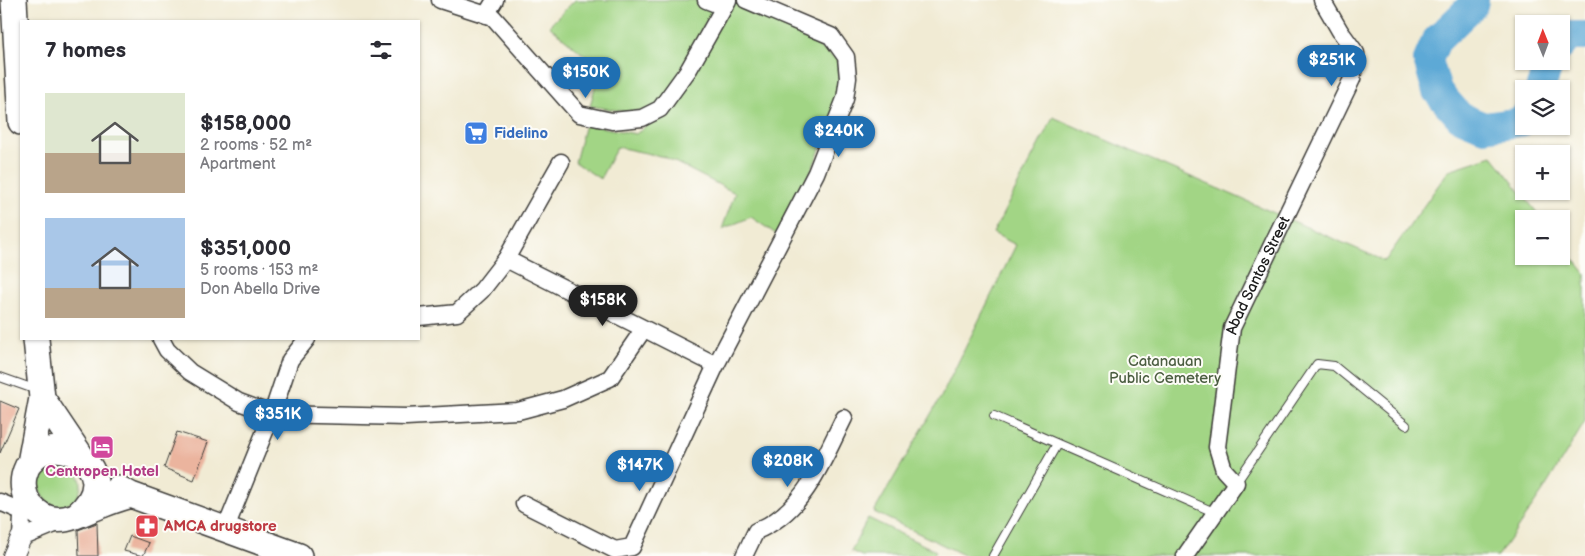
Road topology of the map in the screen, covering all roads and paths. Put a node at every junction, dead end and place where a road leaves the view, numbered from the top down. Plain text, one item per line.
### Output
1 (14, 0) edge
2 (440, 0) edge
3 (495, 0) edge
4 (706, 0) edge
5 (746, 0) edge
6 (1322, 0) edge
7 (726, 4) edge
8 (486, 15) junction
9 (20, 105) edge
10 (561, 162) dead end
11 (506, 260) junction
12 (420, 317) edge
13 (643, 330) junction
14 (36, 340) edge
15 (162, 340) edge
16 (306, 340) edge
17 (716, 365) junction
18 (0, 377) edge
19 (41, 395) junction
20 (272, 414) junction
21 (994, 416) dead end
22 (844, 418) dead end
23 (1406, 425) dead end
24 (1057, 444) junction
25 (85, 461) junction
26 (30, 463) junction
27 (1236, 483) junction
28 (131, 495) junction
29 (22, 500) junction
30 (0, 502) edge
31 (524, 504) dead end
32 (1216, 513) junction
33 (70, 518) junction
34 (225, 530) junction
35 (17, 547) edge
36 (299, 556) edge
37 (744, 556) edge
38 (993, 556) edge
39 (1185, 556) edge

1 - 9 main road
2 - 8 street
3 - 8 street
4 - 7 street
5 - 17 street
6 - 27 street, Abad Santos Street
7 - 8 street
10 - 11 street
11 - 12 street
11 - 13 street
13 - 17 street
13 - 20 street
14 - 19 main road
15 - 20 street
16 - 20 street
17 - 31 street
18 - 19 lane
19 - 25 main road
19 - 26 main road
20 - 34 street
21 - 24 lane
22 - 37 street
23 - 27 lane
24 - 32 lane
24 - 38 lane
25 - 26 main road
25 - 28 main road
25 - 33 main road
26 - 29 main road
27 - 32 street
28 - 33 main road
28 - 34 main road
29 - 30 street
29 - 33 main road
29 - 35 street
32 - 39 street
33 - 35 street
34 - 36 main road

